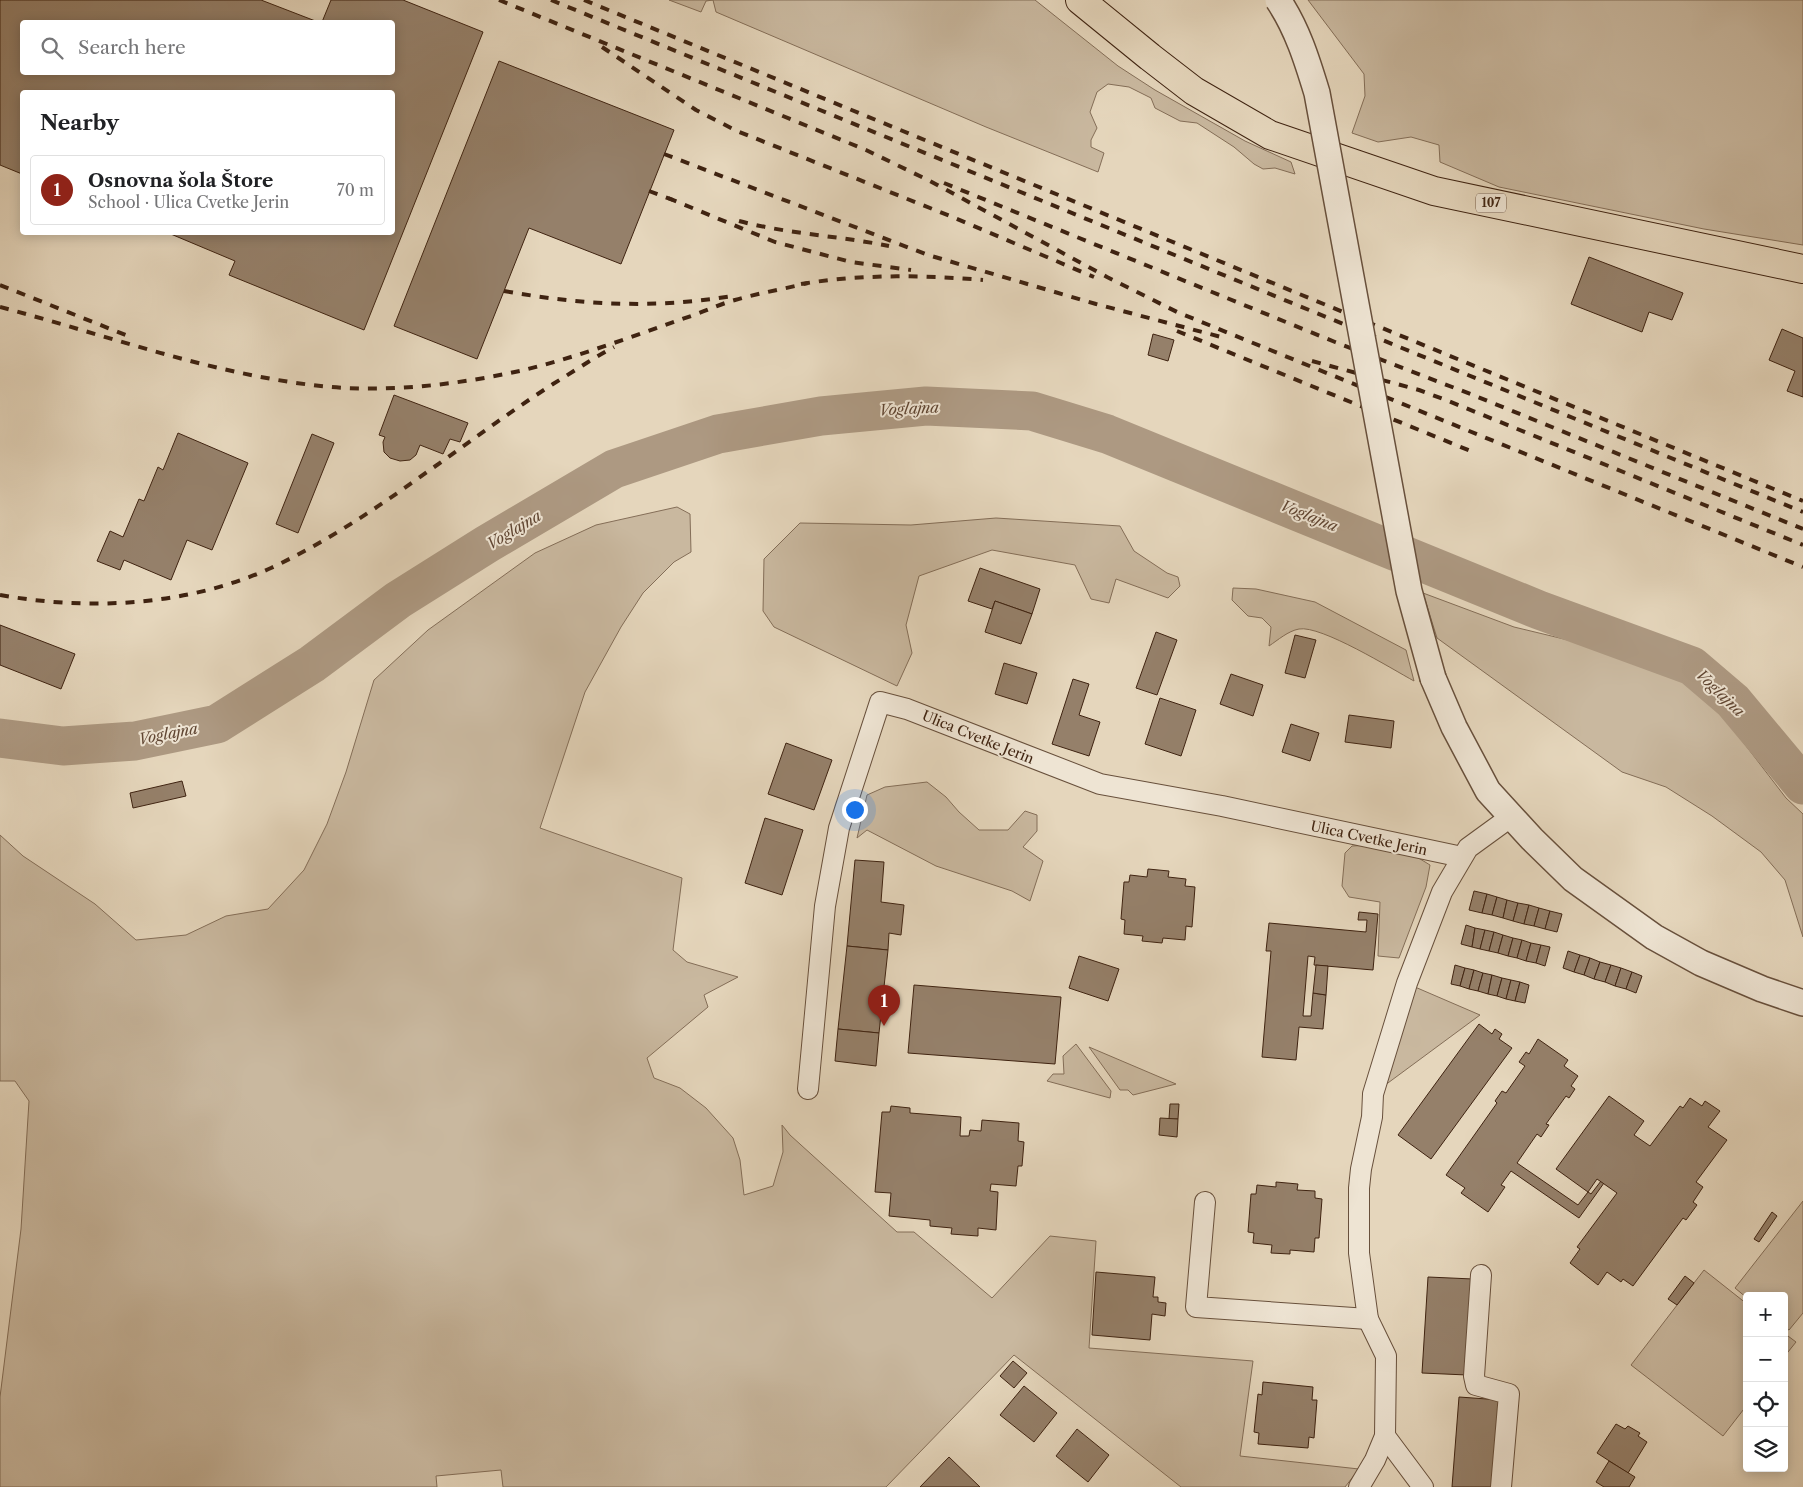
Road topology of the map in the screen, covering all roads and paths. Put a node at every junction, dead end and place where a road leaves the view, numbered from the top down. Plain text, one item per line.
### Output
1 (1080, 0) edge
2 (1278, 0) edge
3 (1803, 269) edge
4 (1512, 816) junction
5 (1462, 857) junction
6 (1803, 1003) edge
7 (808, 1089) dead end
8 (1205, 1202) dead end
9 (1481, 1275) dead end
10 (1368, 1318) junction
11 (1385, 1436) junction
12 (1359, 1487) edge
13 (1423, 1487) edge
14 (1501, 1487) edge

1 - 3 main road, 107
2 - 4 street, bridge
4 - 5 street
4 - 6 street
5 - 7 street, Ulica Cvetke Jerin
5 - 10 street
8 - 10 street
9 - 14 street
10 - 11 street
11 - 12 street
11 - 13 street

